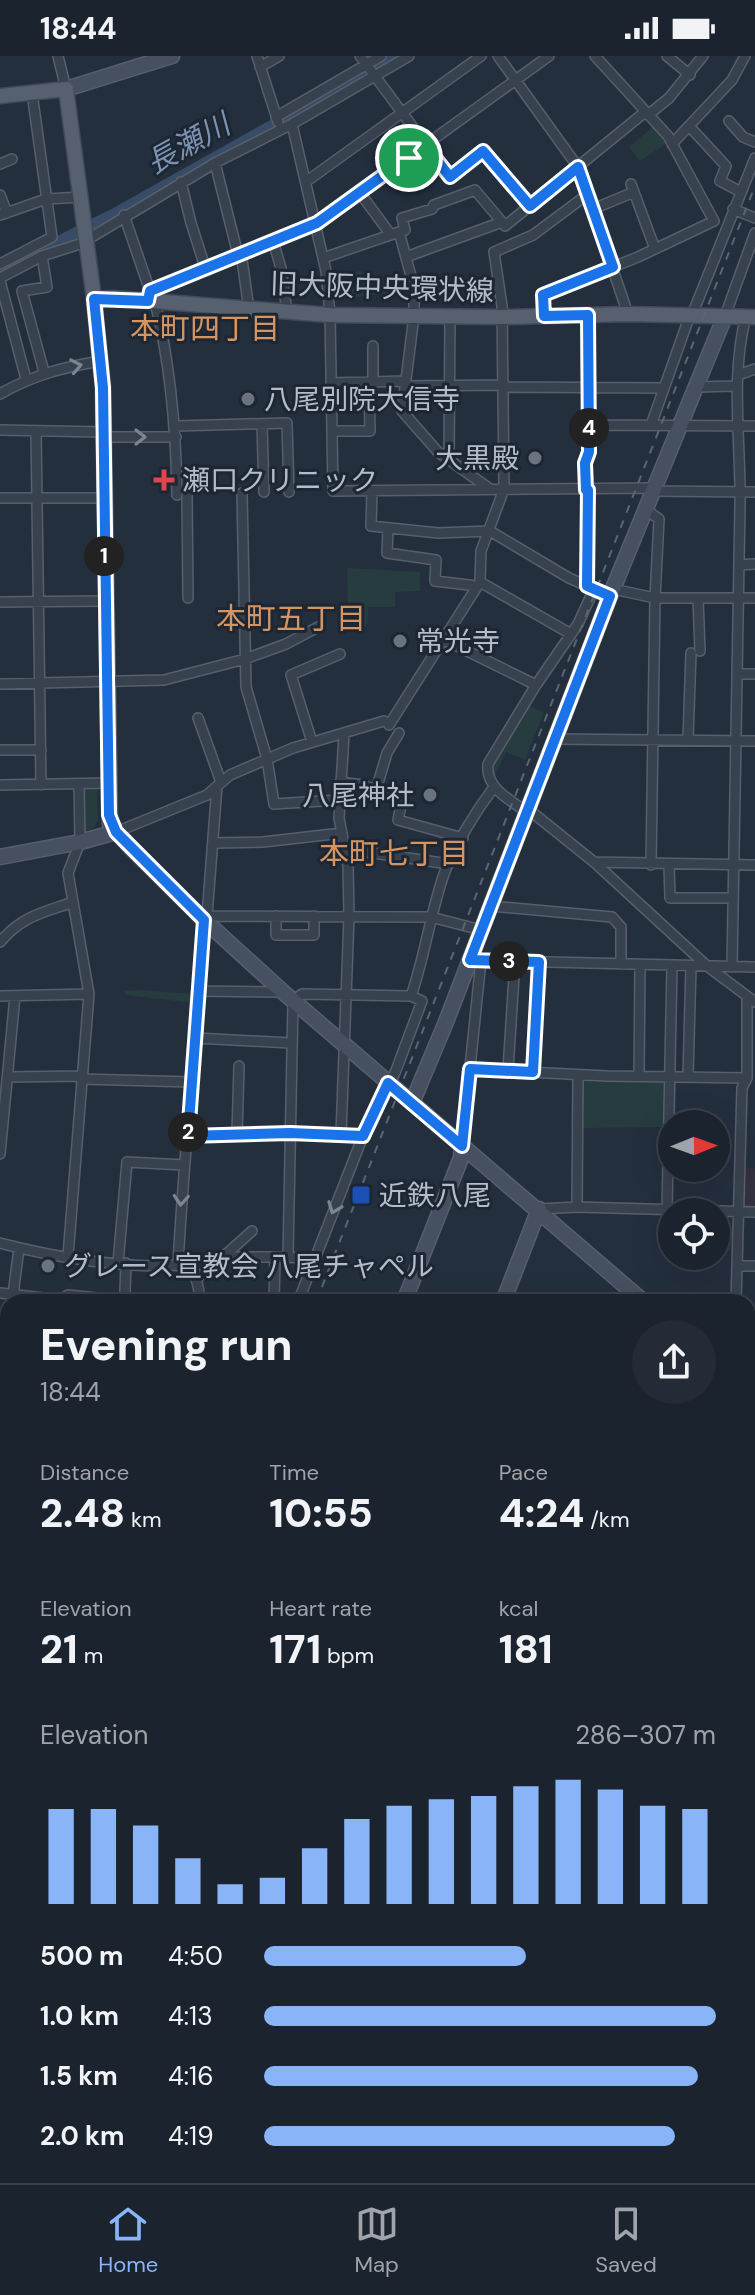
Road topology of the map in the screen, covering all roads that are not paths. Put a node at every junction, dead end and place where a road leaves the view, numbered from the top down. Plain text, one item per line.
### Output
1 (58, 56) edge
2 (172, 56) edge
3 (257, 56) edge
4 (279, 56) edge
5 (381, 56) edge
6 (409, 56) edge
7 (481, 56) edge
8 (498, 56) edge
9 (549, 56) edge
10 (595, 56) edge
11 (667, 56) edge
12 (703, 56) edge
13 (745, 56) edge
14 (260, 67) junction
15 (367, 67) edge
16 (690, 75) junction
17 (515, 79) junction
18 (66, 89) junction
19 (32, 93) junction
20 (0, 96) edge
21 (401, 112) junction
22 (646, 113) junction
23 (729, 121) dead end
24 (279, 123) junction
25 (292, 124) junction
26 (689, 126) junction
27 (755, 142) edge
28 (672, 144) junction
29 (425, 145) junction
30 (755, 158) edge
31 (12, 159) dead end
32 (215, 163) junction
33 (0, 164) edge
34 (578, 167) junction
35 (307, 181) junction
36 (181, 182) junction
37 (741, 192) junction
38 (360, 193) junction
39 (588, 194) junction
40 (0, 195) edge
41 (81, 197) junction
42 (46, 199) junction
43 (530, 206) junction
44 (593, 209) junction
45 (732, 212) junction
46 (4, 214) edge
47 (124, 215) junction
48 (755, 218) edge
49 (714, 221) junction
50 (317, 223) junction
51 (505, 226) dead end
52 (395, 233) junction
53 (755, 233) edge
54 (86, 236) junction
55 (273, 241) junction
56 (655, 249) junction
57 (752, 250) edge
58 (239, 254) junction
59 (42, 256) junction
60 (406, 257) junction
61 (323, 258) junction
62 (0, 264) edge
63 (205, 267) junction
64 (613, 267) junction
65 (0, 279) edge
66 (151, 298) junction
67 (94, 299) junction
68 (249, 309) junction
69 (287, 312) junction
70 (628, 314) junction
71 (330, 315) junction
72 (588, 315) junction
73 (691, 315) junction
74 (414, 316) junction
75 (450, 316) junction
76 (544, 316) junction
77 (725, 316) junction
78 (503, 317) junction
79 (750, 317) edge
80 (373, 346) dead end
81 (101, 361) junction
82 (755, 369) edge
83 (44, 372) junction
84 (738, 375) junction
85 (26, 379) junction
86 (371, 382) junction
87 (331, 383) junction
88 (406, 384) junction
89 (449, 386) junction
90 (505, 386) junction
91 (737, 386) junction
92 (696, 387) junction
93 (588, 388) junction
94 (664, 388) junction
95 (0, 394) edge
96 (262, 425) junction
97 (589, 425) junction
98 (651, 425) junction
99 (680, 426) junction
100 (755, 426) edge
101 (739, 427) junction
102 (0, 430) edge
103 (36, 431) junction
104 (176, 431) junction
105 (332, 431) junction
106 (103, 434) junction
107 (449, 460) junction
108 (491, 489) junction
109 (504, 489) junction
110 (587, 490) junction
111 (653, 490) junction
112 (372, 491) junction
113 (264, 492) dead end
114 (289, 492) dead end
115 (740, 492) junction
116 (755, 492) edge
117 (242, 493) dead end
118 (0, 498) edge
119 (103, 498) junction
120 (37, 499) junction
121 (645, 509) junction
122 (388, 529) junction
123 (490, 531) junction
124 (755, 564) edge
125 (739, 565) junction
126 (478, 584) junction
127 (590, 588) junction
128 (611, 593) junction
129 (188, 598) dead end
130 (655, 598) junction
131 (698, 598) junction
132 (738, 598) junction
133 (755, 598) edge
134 (105, 601) junction
135 (0, 602) edge
136 (39, 602) junction
137 (320, 626) dead end
138 (571, 634) junction
139 (443, 639) junction
140 (340, 654) dead end
141 (245, 659) junction
142 (737, 674) junction
143 (755, 674) edge
144 (40, 682) junction
145 (106, 682) junction
146 (0, 684) edge
147 (536, 685) junction
148 (198, 718) dead end
149 (399, 733) dead end
150 (344, 734) junction
151 (653, 738) junction
152 (554, 739) junction
153 (688, 739) junction
154 (736, 741) junction
155 (755, 741) edge
156 (312, 742) junction
157 (0, 750) edge
158 (41, 750) junction
159 (267, 759) junction
160 (340, 782) junction
161 (108, 783) junction
162 (79, 784) junction
163 (219, 784) junction
164 (0, 785) edge
165 (41, 785) junction
166 (494, 787) junction
167 (376, 790) junction
168 (339, 800) junction
169 (528, 811) junction
170 (116, 832) junction
171 (342, 833) junction
172 (463, 838) junction
173 (80, 842) junction
174 (214, 843) junction
175 (346, 849) junction
176 (0, 857) edge
177 (594, 862) junction
178 (449, 864) junction
179 (651, 865) junction
180 (669, 865) junction
181 (733, 865) junction
182 (755, 865) edge
183 (733, 898) junction
184 (73, 902) junction
185 (491, 906) junction
186 (276, 916) junction
187 (314, 916) junction
188 (349, 916) junction
189 (431, 917) junction
190 (206, 918) junction
191 (481, 930) junction
192 (0, 942) edge
193 (476, 960) junction
194 (515, 961) junction
195 (539, 962) junction
196 (621, 964) junction
197 (640, 965) junction
198 (672, 966) junction
199 (691, 966) junction
200 (707, 966) junction
201 (732, 967) junction
202 (755, 967) edge
203 (199, 991) junction
204 (89, 994) junction
205 (345, 995) junction
206 (0, 996) edge
207 (15, 996) junction
208 (288, 996) junction
209 (411, 996) junction
210 (751, 999) edge
211 (196, 1038) junction
212 (291, 1043) junction
213 (344, 1046) junction
214 (239, 1066) dead end
215 (470, 1069) junction
216 (508, 1070) junction
217 (533, 1072) junction
218 (578, 1075) junction
219 (639, 1076) junction
220 (9, 1077) junction
221 (669, 1077) junction
222 (688, 1077) junction
223 (81, 1078) junction
224 (747, 1078) junction
225 (192, 1082) junction
226 (388, 1083) junction
227 (412, 1103) junction
228 (290, 1133) junction
229 (237, 1134) junction
230 (341, 1135) junction
231 (188, 1136) junction
232 (363, 1136) junction
233 (462, 1146) junction
234 (0, 1154) edge
235 (184, 1165) junction
236 (667, 1198) edge
237 (577, 1207) junction
238 (539, 1209) junction
239 (658, 1210) edge
240 (730, 1212) edge
241 (739, 1212) junction
242 (755, 1212) edge
243 (252, 1231) dead end
244 (0, 1243) edge
245 (19, 1248) junction
246 (68, 1256) junction
247 (223, 1257) junction
248 (275, 1257) junction
249 (288, 1257) junction
250 (315, 1258) junction
251 (122, 1263) junction
252 (178, 1265) junction
253 (737, 1266) junction
254 (755, 1266) edge
255 (196, 1279) junction
256 (18, 1294) edge
257 (126, 1294) edge
258 (199, 1294) edge
259 (274, 1294) edge
260 (301, 1294) edge
261 (407, 1294) edge
262 (506, 1294) edge
263 (635, 1294) edge
264 (736, 1294) edge

1 - 18 street
2 - 18 street
3 - 14 street
4 - 14 street
5 - 15 street
6 - 15 street
7 - 21 street
8 - 17 street
9 - 17 street
10 - 22 street
11 - 16 street
12 - 16 street
13 - 26 street
14 - 24 street
15 - 21 street
15 - 24 street
15 - 25 street
16 - 22 street
17 - 29 street
17 - 34 street
18 - 19 main road
18 - 41 main road
19 - 20 main road
19 - 42 street
21 - 29 street
21 - 35 street
22 - 28 street
22 - 34 street
23 - 27 street
24 - 25 street
24 - 32 street
25 - 35 street
26 - 28 street
26 - 37 street
28 - 49 street
29 - 38 street
29 - 43 street
30 - 37 street
31 - 33 street
32 - 36 street
32 - 58 street
34 - 39 street
34 - 43 street
35 - 50 street
36 - 47 street
36 - 63 street
37 - 45 street
38 - 50 street
38 - 52 street
39 - 44 street
39 - 78 street
40 - 46 street
41 - 42 street
41 - 54 main road
42 - 46 street
42 - 62 street
43 - 51 street
44 - 56 street
44 - 64 street
45 - 48 street
45 - 49 street
45 - 73 street
47 - 54 street
47 - 66 street
49 - 56 street
50 - 55 street
50 - 61 street
52 - 60 street
52 - 60 street
52 - 61 street
53 - 57 street
54 - 59 street
54 - 67 main road
55 - 58 street
55 - 69 street
56 - 64 street
57 - 77 street
58 - 63 street
58 - 68 street
59 - 65 street
59 - 83 street
60 - 74 street
61 - 71 street
63 - 66 street
64 - 70 street
64 - 76 street
65 - 85 street
66 - 67 main road, 旧大阪中央環状線
66 - 68 main road, 旧大阪中央環状線
66 - 104 street
67 - 81 street
68 - 69 main road, 旧大阪中央環状線
69 - 71 main road, 旧大阪中央環状線
70 - 72 main road, 旧大阪中央環状線
70 - 73 main road, 旧大阪中央環状線
71 - 74 main road, 旧大阪中央環状線
71 - 87 street
72 - 76 main road, 旧大阪中央環状線
72 - 93 street
73 - 77 main road, 旧大阪中央環状線
73 - 94 street
74 - 75 main road, 旧大阪中央環状線
74 - 88 street
75 - 78 main road, 旧大阪中央環状線
75 - 89 street
76 - 78 main road, 旧大阪中央環状線
77 - 79 main road, 旧大阪中央環状線
77 - 92 street
78 - 90 street
79 - 84 street
80 - 86 street
83 -> 81 street
81 - 106 street
82 - 84 street
83 - 85 street
84 - 91 street
85 - 95 street
86 - 87 street
86 - 88 street
86 - 105 street
87 - 105 street
88 - 89 street
88 - 107 street
89 - 90 street
89 - 107 street
90 - 93 street
90 - 109 street
91 - 92 street
91 - 101 street
92 - 99 street
93 - 94 street
93 - 97 street
94 - 98 street
96 - 104 street
96 - 113 street
96 - 114 street
97 - 98 street
97 - 110 street
98 - 99 street
99 - 101 street
99 - 111 street
100 - 101 street
101 - 115 street
102 - 103 street
103 - 106 street
103 - 120 street
106 -> 104 street
104 - 129 street
105 - 112 street
106 - 119 street
107 - 108 street
108 - 109 street
108 - 112 street
109 - 110 street
109 - 123 street
110 - 111 street
110 - 127 street
111 - 115 street
111 - 121 street
112 - 122 street
115 - 116 street
115 - 125 street
117 - 141 street
118 - 120 street
119 - 120 street
119 - 134 street
120 - 136 street
121 - 128 street
121 - 130 street
122 - 123 street
122 - 126 street
123 - 126 street
123 - 127 street
124 - 125 street
125 - 132 street
126 - 138 street
126 - 139 street
127 - 128 street
127 - 138 street
128 - 130 street
128 - 152 street
130 - 131 street
130 - 151 street
131 - 132 street
131 - 153 street
132 - 133 street
132 - 142 street
134 - 136 street
134 - 145 street
135 - 136 street
136 - 144 street
137 - 141 street
138 - 147 street
139 - 147 street
139 - 150 street
140 - 156 street
141 - 145 street
141 - 159 street
142 - 143 street
142 - 154 street
144 - 145 street
144 - 146 street
144 - 158 street
145 - 161 street
147 - 166 street
148 - 163 street
149 - 167 street
150 - 156 street
150 - 160 street
151 - 152 street
151 - 153 street
151 - 179 street
152 - 169 street
153 - 154 street
154 - 155 street
154 - 181 street
156 - 159 street
157 - 158 street
158 - 165 street
159 - 163 street
159 - 168 street
160 - 167 street
160 - 168 street
161 - 162 street
161 - 170 street
162 - 165 street
162 - 173 street
163 - 170 street
163 - 174 street
164 - 165 street
166 - 169 street
166 - 172 street
167 - 172 street
168 - 171 street
169 - 177 street
169 - 185 street
170 - 173 street
170 - 190 street
171 - 174 street
171 - 175 street
172 - 178 street
173 - 176 street
173 - 184 street
174 - 190 street
175 - 178 street
175 - 188 street
177 - 179 street
177 - 200 street
178 - 189 street
179 - 180 street
180 - 181 street
180 - 183 street
181 - 182 street
181 - 183 street
183 - 201 street
184 - 192 street
184 - 204 street
185 - 191 street
185 - 196 street
186 - 187 street
186 - 187 street
186 - 190 street
187 - 188 street
188 - 189 street
188 - 205 street
189 - 191 street
189 - 209 street
190 - 203 street
190 - 208 street
191 - 193 street
193 - 194 street
193 - 215 street
193 - 227 street
194 - 195 street
194 - 216 street
195 - 196 street
195 - 217 street
196 - 197 street
197 - 198 street
197 - 219 street
198 - 199 street
198 - 221 street
199 - 200 street
199 - 222 street
200 - 201 street
200 - 210 street
201 - 202 street
203 - 208 street
203 - 211 street
204 - 207 street
204 - 223 street
205 - 208 street
205 - 209 street
205 - 213 street
206 - 207 street
207 - 220 street
208 - 212 street
208 - 213 street
209 - 226 street
210 - 224 street
211 - 212 street
211 - 225 street
212 - 228 street
213 - 226 street
213 - 230 street
214 - 229 street
215 - 216 street
215 - 233 street
216 - 217 street
217 - 218 street
218 - 219 street
218 - 237 street
219 - 221 street
220 - 223 street
220 - 234 street
221 - 222 street
221 - 236 street
222 - 224 street
223 - 225 street
223 - 246 street
224 - 241 street
225 - 231 street
226 - 227 street
226 - 232 street
227 - 233 street
228 - 229 street
228 - 230 street
228 - 249 street
229 - 231 street
230 - 232 street
231 - 235 street
232 -> 250 street
233 - 238 street
233 - 261 street
235 - 251 street
235 -> 252 street
237 - 238 street
237 - 239 street
238 - 262 street
238 - 263 street
240 - 241 street
241 - 242 street
241 - 253 street
243 - 247 street
244 - 245 street
245 - 246 street
245 - 256 street
246 - 251 street
247 - 248 street
247 - 255 street
248 - 249 street
248 - 259 street
249 - 250 street
250 - 260 street
251 - 252 street
251 - 257 street
252 - 255 street
253 - 254 street
253 - 264 street
255 - 258 street

